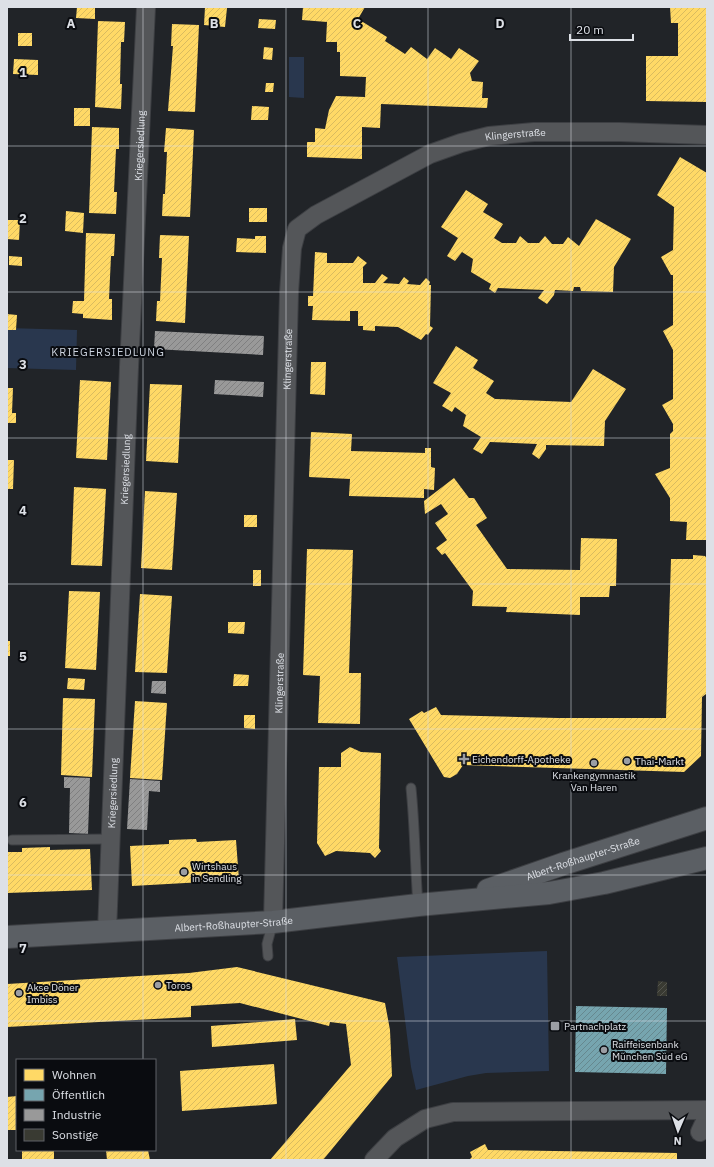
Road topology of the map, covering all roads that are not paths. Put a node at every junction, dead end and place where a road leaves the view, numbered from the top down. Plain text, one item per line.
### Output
1 (146, 7) edge
2 (707, 135) edge
3 (411, 788) dead end
4 (707, 818) edge
5 (110, 839) junction
6 (12, 840) dead end
7 (707, 858) edge
8 (458, 901) junction
9 (418, 905) junction
10 (273, 922) junction
11 (107, 932) junction
12 (7, 937) edge
13 (268, 956) dead end
14 (707, 1110) edge
15 (374, 1160) edge

1 - 5 street, Kriegersiedlung
2 - 10 street, Klingerstraße
3 - 9 lane
4 - 8 main road, Albert-Roßhaupter-Straße
5 - 6 lane
5 - 11 street, Kriegersiedlung
7 - 8 main road, Albert-Roßhaupter-Straße
8 - 9 main road, Albert-Roßhaupter-Straße
9 - 10 main road, Albert-Roßhaupter-Straße
10 - 11 main road, Albert-Roßhaupter-Straße
10 - 13 lane
11 - 12 main road, Albert-Roßhaupter-Straße
14 - 15 street

